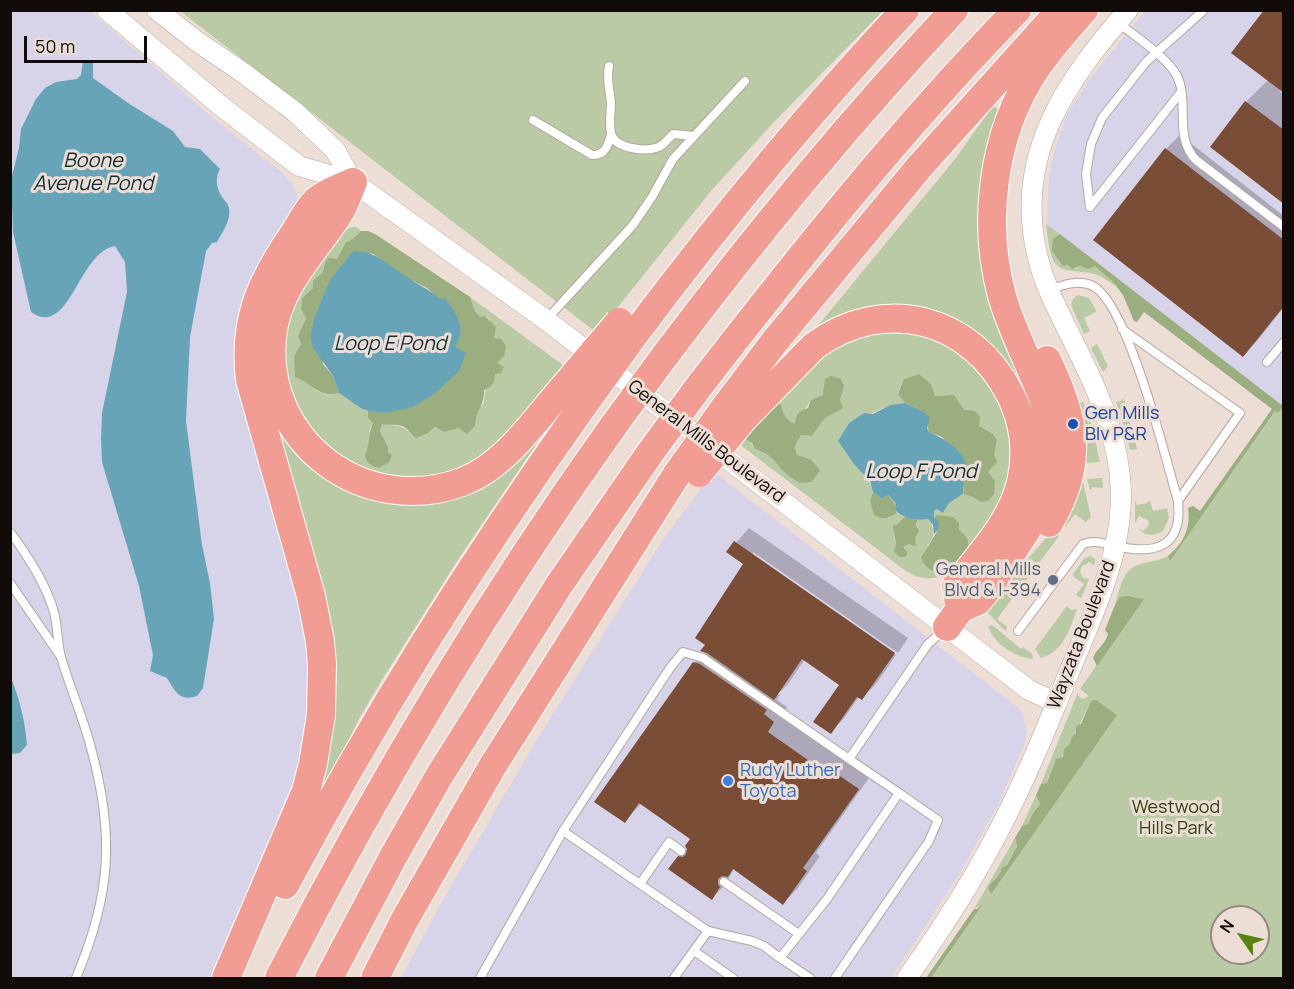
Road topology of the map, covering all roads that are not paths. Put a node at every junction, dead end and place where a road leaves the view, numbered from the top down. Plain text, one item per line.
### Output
1 (107, 10) edge
2 (157, 10) edge
3 (905, 10) edge
4 (954, 10) edge
5 (1017, 10) edge
6 (1061, 10) edge
7 (1084, 10) edge
8 (1204, 10) edge
9 (1123, 16) edge
10 (1155, 52) junction
11 (609, 66) dead end
12 (745, 81) dead end
13 (1181, 92) junction
14 (533, 120) dead end
15 (611, 135) junction
16 (694, 136) junction
17 (353, 182) junction
18 (1284, 227) edge
19 (1049, 290) junction
20 (546, 320) junction
21 (1122, 329) junction
22 (1284, 342) edge
23 (1267, 362) dead end
24 (574, 395) junction
25 (735, 412) junction
26 (1178, 501) junction
27 (10, 532) edge
28 (1116, 546) junction
29 (10, 583) edge
30 (954, 618) junction
31 (1018, 631) dead end
32 (61, 656) junction
33 (1057, 703) junction
34 (849, 759) junction
35 (899, 793) junction
36 (563, 831) junction
37 (681, 851) dead end
38 (724, 882) dead end
39 (640, 884) junction
40 (708, 931) junction
41 (799, 934) junction
42 (694, 951) junction
43 (780, 958) junction
44 (76, 978) edge
45 (226, 978) edge
46 (235, 978) edge
47 (279, 978) edge
48 (329, 978) edge
49 (375, 978) edge
50 (480, 978) edge
51 (674, 978) edge
52 (733, 978) edge
53 (810, 978) edge
54 (835, 978) edge
55 (907, 978) edge

1 - 17 street, General Mills Boulevard
2 - 17 street, General Mills Boulevard
3 - 24 highway, bridge
4 - 47 highway, bridge
5 - 48 highway, bridge
6 - 25 highway
7 - 30 highway
8 - 10 lane
9 - 10 lane
9 - 19 street, Wayzata Boulevard
10 - 13 lane
10 - 13 lane
11 - 15 lane
12 - 16 lane
13 - 18 lane
14 - 15 lane
15 - 16 lane
16 - 20 lane
17 - 20 street, General Mills Boulevard
17 - 24 highway
17 - 45 highway
19 - 21 lane
19 - 28 street, Wayzata Boulevard
20 - 30 street, General Mills Boulevard
21 - 26 lane
21 - 26 lane
22 - 23 lane
24 - 46 highway
25 - 30 highway
25 - 49 highway, bridge
26 - 28 lane
27 - 32 lane
28 - 31 lane
28 - 33 street, Wayzata Boulevard
29 - 32 lane
30 - 33 street, General Mills Boulevard
30 - 34 lane
32 - 44 lane
33 - 55 street, Wayzata Boulevard
34 - 35 lane
34 - 36 lane
35 - 41 lane
35 - 54 lane
36 - 39 lane
36 - 50 lane
37 - 39 lane
38 - 41 lane
39 - 40 lane
40 - 42 lane
40 - 43 lane
41 - 43 lane
42 - 51 lane
42 - 52 lane
43 - 53 lane

